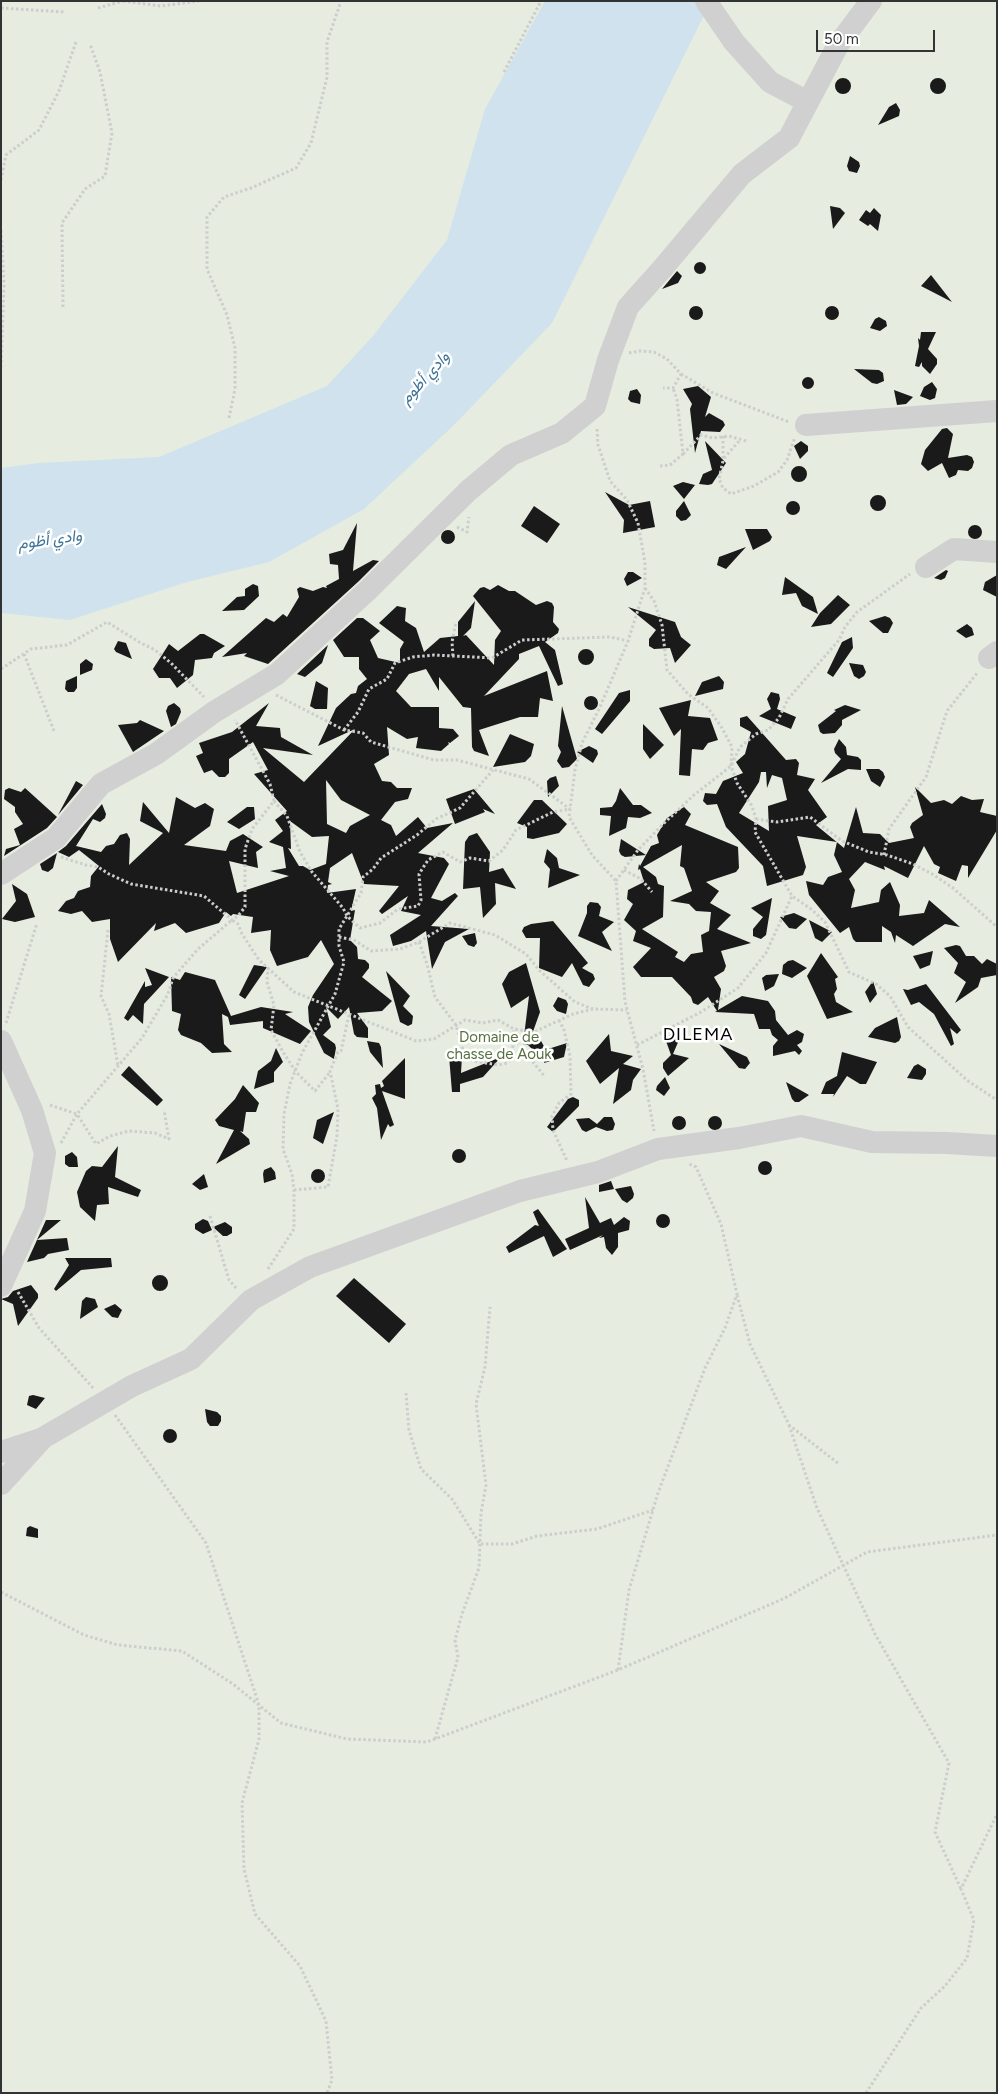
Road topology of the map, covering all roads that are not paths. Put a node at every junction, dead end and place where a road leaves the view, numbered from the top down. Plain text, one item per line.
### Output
1 (706, 1) edge
2 (871, 1) edge
3 (808, 102) junction
4 (997, 411) edge
5 (802, 424) road end
6 (997, 552) edge
7 (926, 567) road end
8 (1, 874) edge
9 (3, 1036) edge
10 (997, 1146) edge
11 (5, 1281) edge
12 (41, 1439) junction
13 (1, 1452) edge
14 (1, 1484) edge

1 - 3 street
2 - 3 street
3 - 8 street
4 - 5 street
6 - 7 street
9 - 11 street
10 - 12 street
12 - 13 street
12 - 14 street

